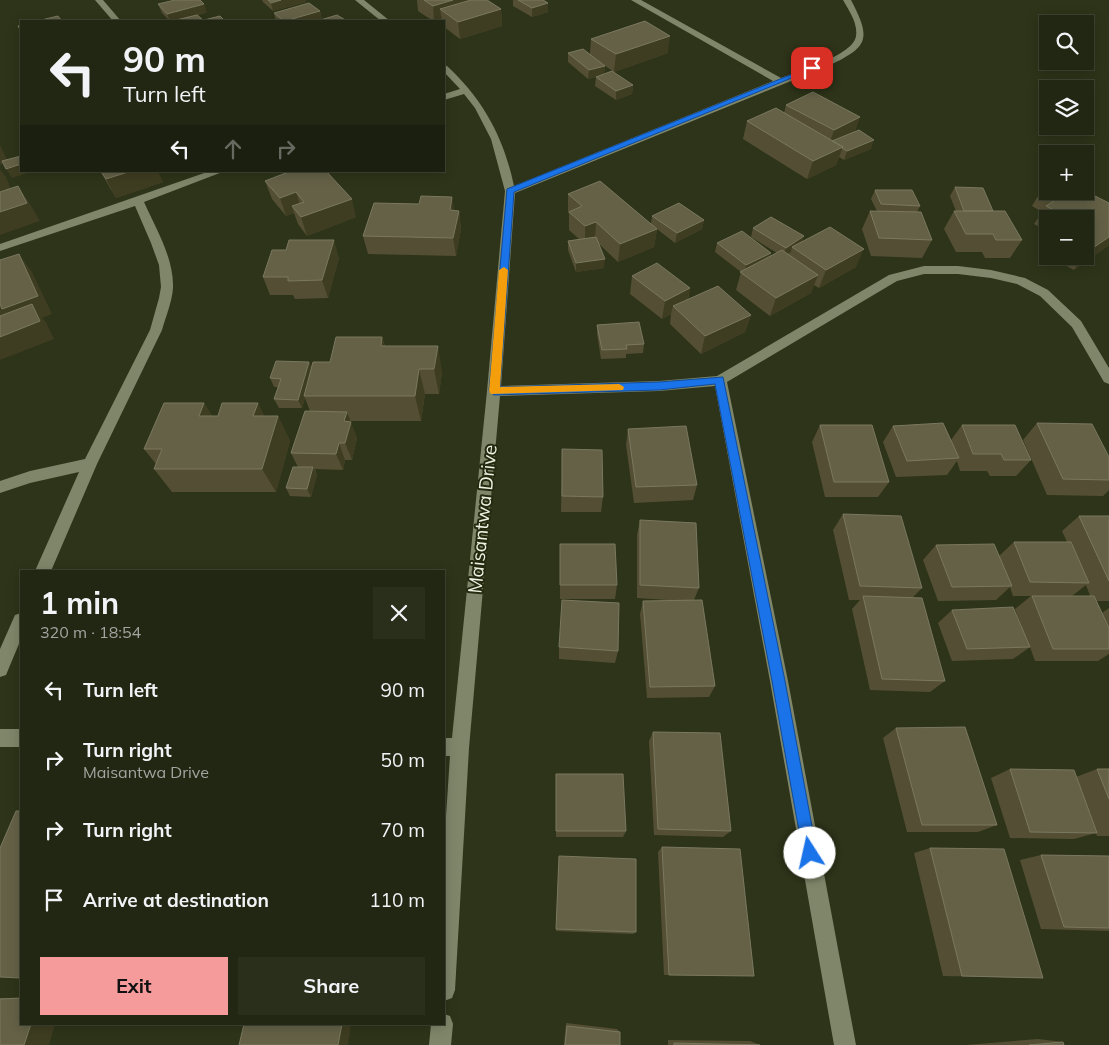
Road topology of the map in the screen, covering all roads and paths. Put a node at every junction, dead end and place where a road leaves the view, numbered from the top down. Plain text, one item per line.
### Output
1 (99, 0) edge
2 (359, 0) edge
3 (635, 0) edge
4 (847, 0) edge
5 (115, 20) edge
6 (385, 20) edge
7 (445, 69) edge
8 (780, 81) junction
9 (466, 90) junction
10 (445, 97) edge
11 (217, 172) edge
12 (510, 191) junction
13 (138, 202) junction
14 (0, 248) edge
15 (1109, 379) edge
16 (720, 380) junction
17 (494, 391) junction
18 (90, 464) junction
19 (0, 487) edge
20 (43, 570) edge
21 (20, 622) edge
22 (0, 669) edge
23 (0, 738) edge
24 (20, 738) edge
25 (452, 748) edge
26 (445, 960) edge
27 (442, 1025) edge
28 (440, 1045) edge
29 (845, 1045) edge

1 - 5 street
2 - 6 street
3 - 8 street
4 - 8 street
7 - 9 street, Maisantwa Drive
8 - 12 street
9 - 10 street
9 - 12 street, Maisantwa Drive
11 - 13 street
12 - 17 street, Maisantwa Drive
13 - 14 street
13 - 18 street
15 - 16 street
16 - 17 street
16 - 29 street
17 - 25 street, Maisantwa Drive
18 - 19 street
18 - 20 street
21 - 22 street
23 - 24 street
25 - 26 street, Maisantwa Drive
27 - 28 street

